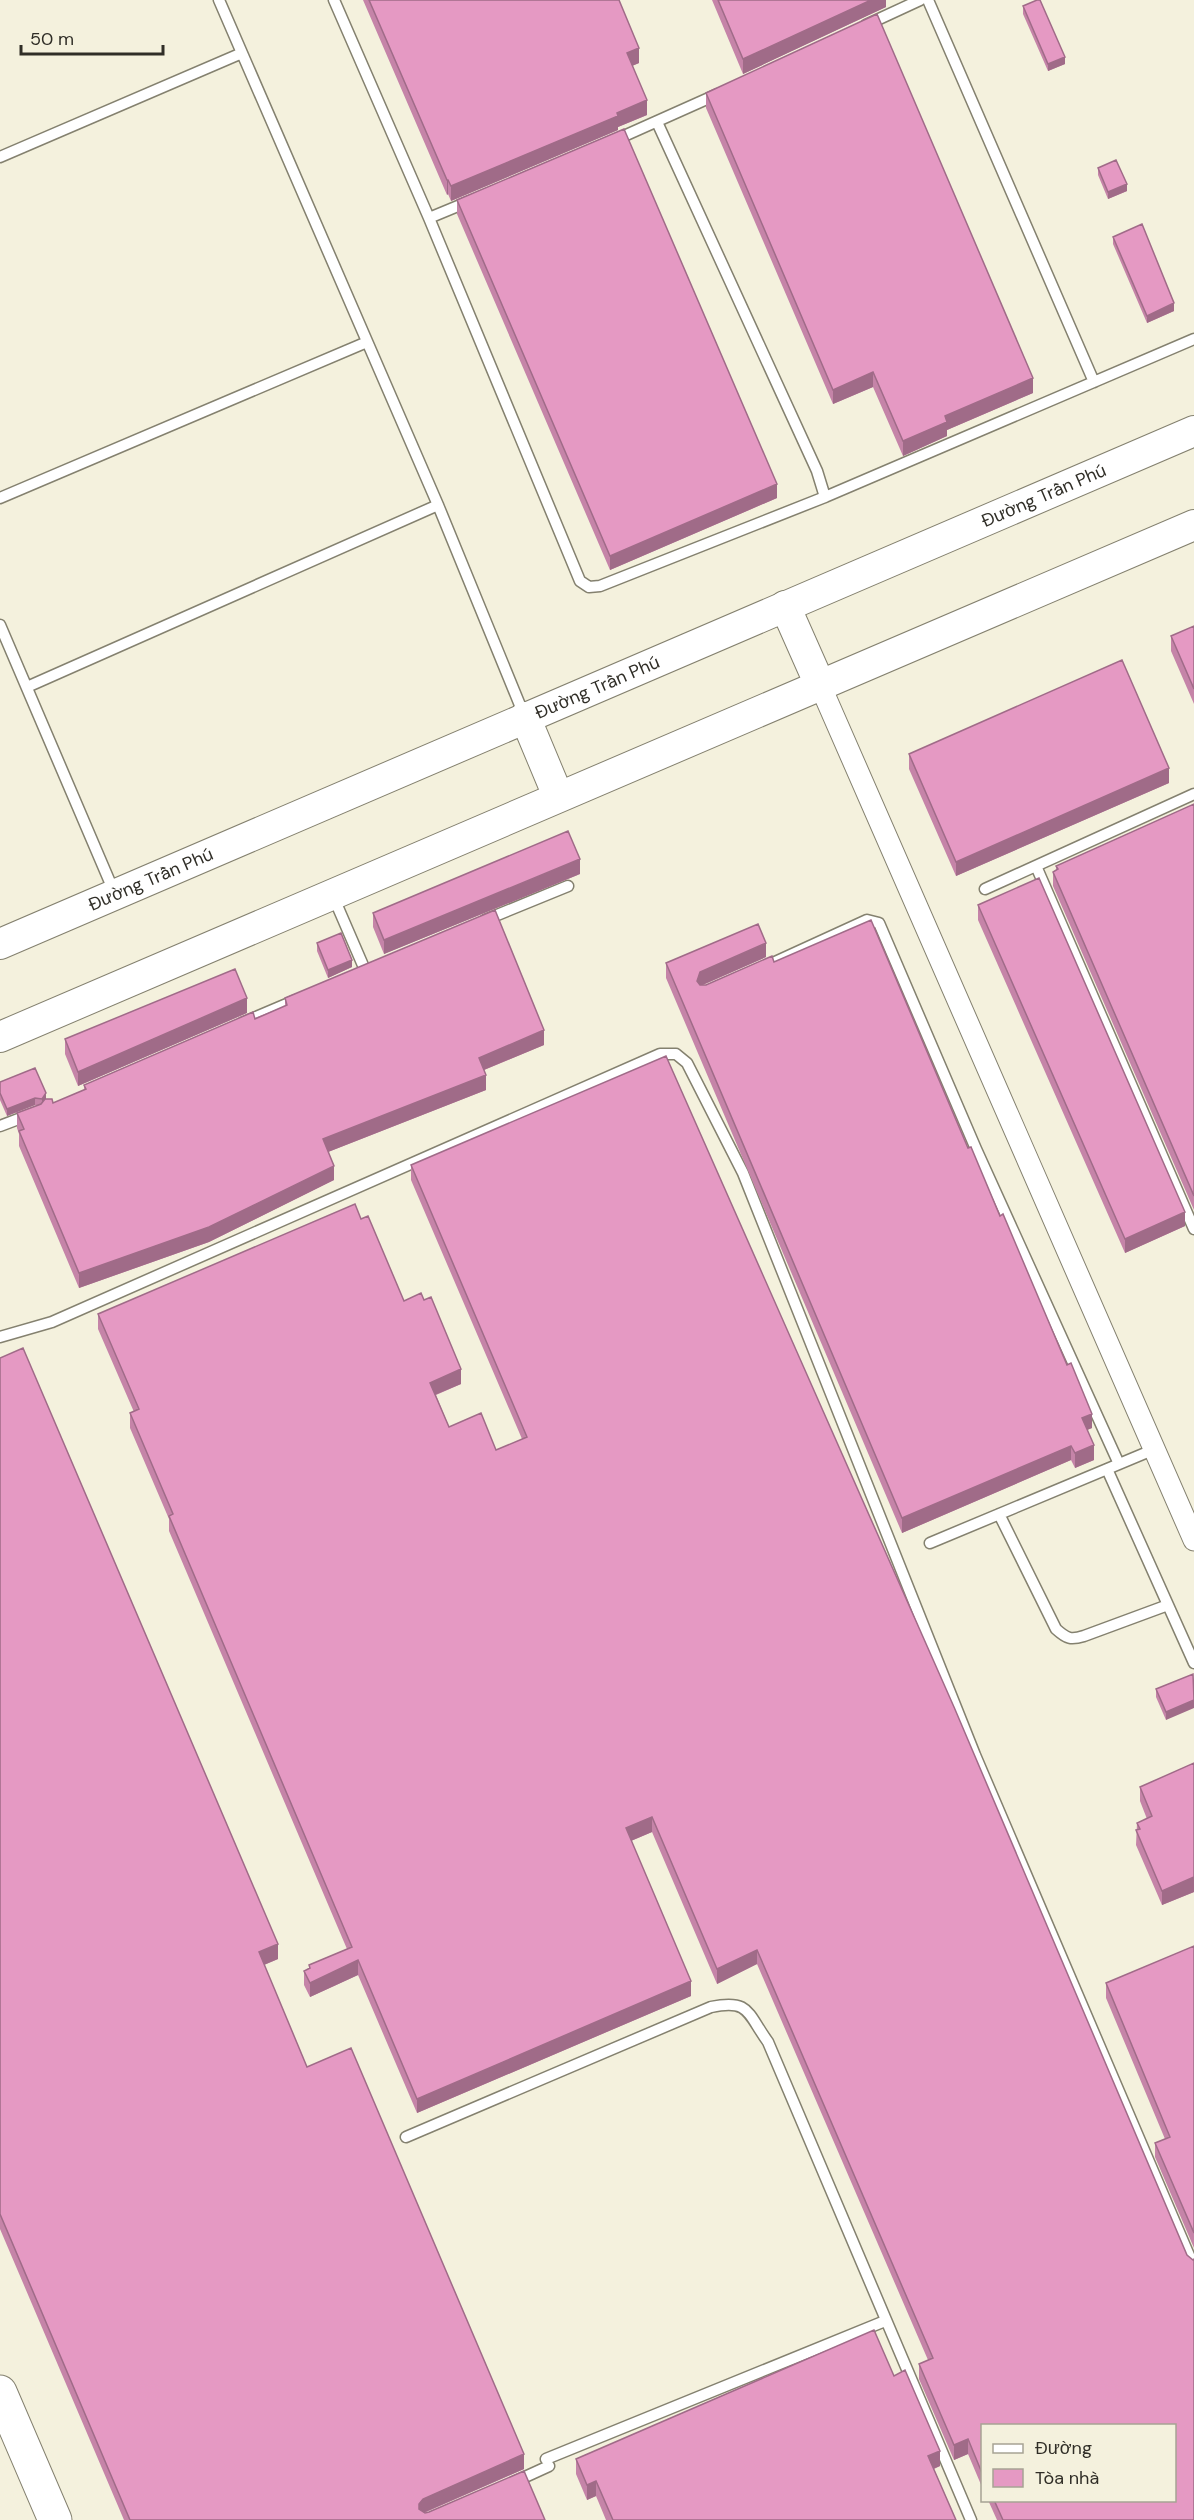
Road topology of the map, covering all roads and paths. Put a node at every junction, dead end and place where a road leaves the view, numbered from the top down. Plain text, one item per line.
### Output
1 (219, 0) edge
2 (334, 0) edge
3 (920, 0) edge
4 (928, 0) edge
5 (857, 29) edge
6 (242, 53) junction
7 (731, 88) edge
8 (657, 122) junction
9 (603, 145) edge
10 (0, 157) edge
11 (483, 195) edge
12 (429, 218) junction
13 (1194, 339) edge
14 (367, 342) junction
15 (1094, 382) junction
16 (1194, 431) edge
17 (825, 497) junction
18 (0, 498) edge
19 (438, 505) junction
20 (1194, 525) edge
21 (785, 606) junction
22 (0, 625) edge
23 (820, 685) junction
24 (27, 687) junction
25 (525, 717) junction
26 (1194, 794) edge
27 (558, 796) junction
28 (1036, 866) junction
29 (568, 886) dead end
30 (986, 889) dead end
31 (115, 894) junction
32 (332, 894) junction
33 (472, 926) edge
34 (0, 944) edge
35 (759, 969) edge
36 (354, 974) edge
37 (311, 993) edge
38 (234, 1027) edge
39 (0, 1037) edge
40 (38, 1112) edge
41 (0, 1125) edge
42 (1194, 1229) edge
43 (0, 1337) edge
44 (1155, 1449) junction
45 (1119, 1464) junction
46 (1107, 1469) junction
47 (999, 1514) junction
48 (1194, 1540) edge
49 (930, 1543) dead end
50 (1168, 1605) junction
51 (1194, 1663) edge
52 (406, 2137) dead end
53 (1194, 2267) edge
54 (885, 2321) junction
55 (0, 2392) edge
56 (508, 2484) edge
57 (55, 2520) edge
58 (971, 2520) edge

1 - 6 lane
2 - 12 lane
3 - 5 lane
4 - 15 lane
6 - 10 lane
6 - 14 lane
7 - 8 lane
8 - 9 lane
8 - 17 lane
11 - 12 lane
12 - 17 lane
13 - 15 lane
14 - 18 lane
14 - 19 lane
15 - 17 lane
16 - 21 main road, Đường Trần Phú
19 - 24 lane
19 - 25 lane
20 - 23 main road
21 - 23 main road
21 - 25 main road, Đường Trần Phú
22 - 24 lane
23 - 27 main road
23 - 44 street
24 - 31 lane
25 - 27 main road
25 - 31 main road, Đường Trần Phú
26 - 28 lane
27 - 32 main road
28 - 30 lane
28 - 42 lane
29 - 33 lane
31 - 34 main road, Đường Trần Phú
32 - 36 lane
32 - 39 main road
35 - 45 lane
37 - 38 lane
40 - 41 lane
43 - 53 lane
44 - 45 lane
44 - 48 street
45 - 46 lane
46 - 47 lane
46 - 50 lane
47 - 49 lane
47 - 50 lane
50 - 51 lane
52 - 54 lane
54 - 56 lane
54 - 58 lane
55 - 57 main road

